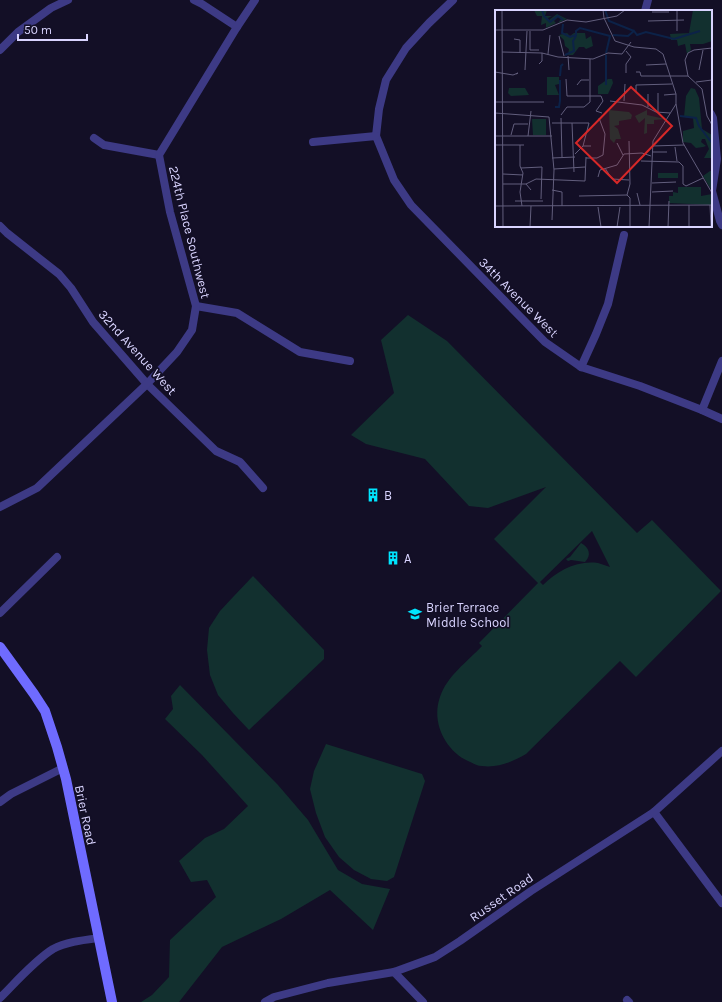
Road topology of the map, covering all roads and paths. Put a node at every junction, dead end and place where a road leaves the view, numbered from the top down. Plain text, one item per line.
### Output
1 (68, 0) edge
2 (194, 0) edge
3 (255, 0) edge
4 (453, 0) edge
5 (648, 0) edge
6 (645, 10) edge
7 (237, 27) junction
8 (0, 50) edge
9 (712, 116) edge
10 (376, 136) junction
11 (94, 138) dead end
12 (313, 142) dead end
13 (159, 155) junction
14 (712, 191) edge
15 (712, 191) edge
16 (722, 225) edge
17 (0, 226) edge
18 (624, 235) dead end
19 (196, 306) junction
20 (350, 361) dead end
21 (722, 361) edge
22 (581, 367) junction
23 (147, 384) junction
24 (702, 410) junction
25 (722, 419) edge
26 (264, 488) dead end
27 (0, 507) edge
28 (57, 557) dead end
29 (0, 613) edge
30 (0, 647) edge
31 (722, 751) edge
32 (63, 768) junction
33 (0, 802) edge
34 (654, 812) junction
35 (722, 903) edge
36 (99, 938) junction
37 (394, 972) junction
38 (0, 998) edge
39 (112, 1002) edge
40 (265, 1002) edge
41 (423, 1002) edge

1 - 8 street
2 - 7 street
3 - 7 street, 224th Place Southwest
4 - 10 street
5 - 6 street
7 - 13 street, 224th Place Southwest
9 - 15 street
10 - 12 street
10 - 22 street, 34th Avenue West
11 - 13 street
13 - 19 street, 224th Place Southwest
14 - 16 street
17 - 23 street, 32nd Avenue West
18 - 22 street
19 - 20 street
19 - 23 street, 224th Place Southwest
21 - 24 street
22 - 24 street, 34th Avenue West
23 - 26 street, 32nd Avenue West
23 - 27 street, 224th Place Southwest
24 - 25 street, 34th Avenue West
28 - 29 street
30 - 32 main road, Brier Road
31 - 34 street, Russet Road
32 - 33 street
32 - 36 main road, Brier Road
34 - 35 street
34 - 37 street, Russet Road
36 - 38 street
36 - 39 main road, Brier Road
37 - 40 street, Russet Road
37 - 41 street

